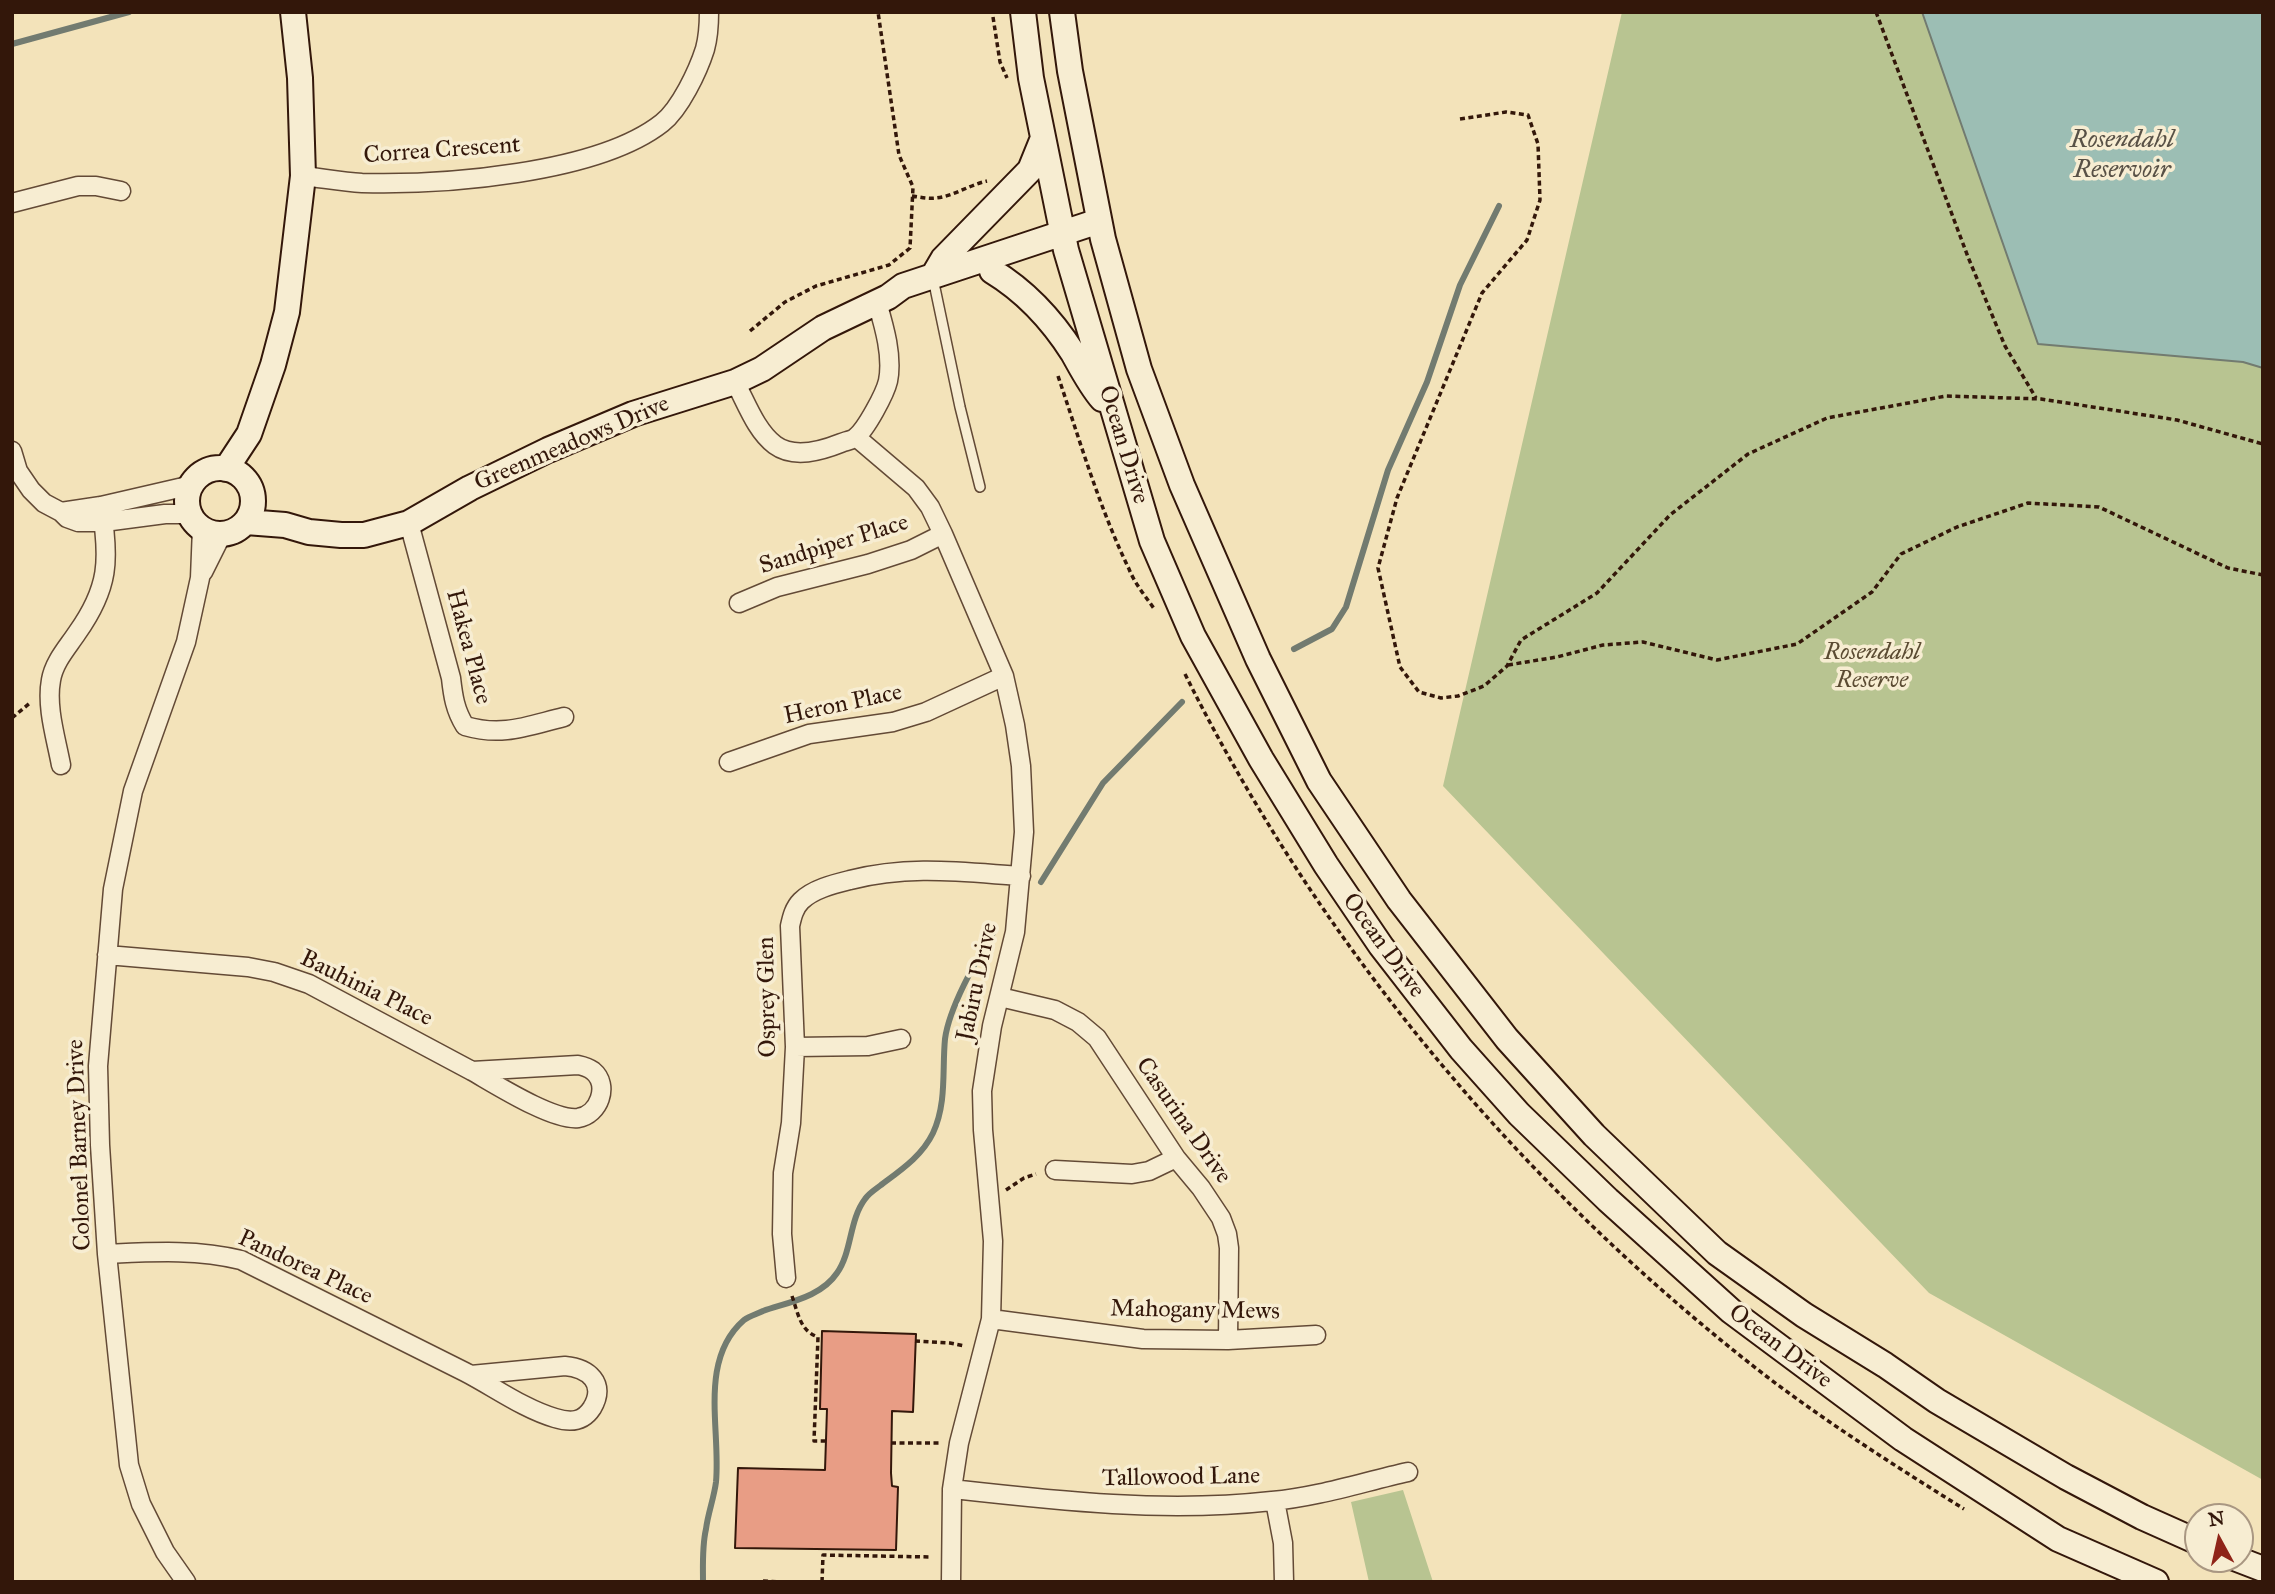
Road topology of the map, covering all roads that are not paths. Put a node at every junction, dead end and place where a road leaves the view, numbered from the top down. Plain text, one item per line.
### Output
1 (293, 12) edge
2 (709, 12) edge
3 (1024, 12) edge
4 (1062, 12) edge
5 (1043, 138) junction
6 (303, 176) junction
7 (121, 191) dead end
8 (12, 203) edge
9 (1101, 230) junction
10 (1064, 242) junction
11 (992, 271) junction
12 (934, 282) junction
13 (882, 300) junction
14 (735, 382) junction
15 (1114, 413) junction
16 (856, 437) junction
17 (12, 451) edge
18 (234, 472) junction
19 (191, 485) junction
20 (979, 487) dead end
21 (250, 512) junction
22 (102, 514) junction
23 (409, 523) junction
24 (204, 525) junction
25 (943, 534) junction
26 (738, 603) dead end
27 (1004, 676) junction
28 (564, 717) dead end
29 (729, 762) dead end
30 (61, 765) dead end
31 (1021, 876) junction
32 (107, 955) junction
33 (1000, 997) junction
34 (901, 1039) dead end
35 (795, 1047) junction
36 (472, 1071) junction
37 (1176, 1158) junction
38 (1055, 1170) road end
39 (107, 1254) junction
40 (787, 1283) road end
41 (990, 1319) junction
42 (1316, 1335) dead end
43 (1227, 1340) junction
44 (471, 1375) junction
45 (1408, 1472) dead end
46 (952, 1489) junction
47 (1276, 1501) junction
48 (2184, 1536) edge
49 (186, 1582) edge
50 (951, 1582) edge
51 (1284, 1582) edge
52 (2156, 1582) edge

1 - 6 main road
2 - 6 street, Correa Crescent
3 - 5 main road, Ocean Drive
4 - 9 main road, Ocean Drive
5 - 10 main road, Ocean Drive
5 - 12 main road
6 - 18 main road
7 - 8 street
9 - 10 main road, Greenmeadows Drive
9 - 48 main road, Ocean Drive
10 - 11 main road, Greenmeadows Drive
10 - 12 main road, Greenmeadows Drive
10 - 15 main road, Ocean Drive
11 - 12 main road, Greenmeadows Drive
11 - 15 main road
12 - 13 main road, Greenmeadows Drive
12 - 20 lane
13 - 14 main road, Greenmeadows Drive
13 - 16 street
14 - 16 street
14 - 23 main road, Greenmeadows Drive
15 - 52 main road, Ocean Drive
16 - 25 street, Jabiru Drive
17 - 22 street
18 - 19 main road
18 - 21 main road
19 - 22 street
19 - 24 main road
21 - 23 main road, Greenmeadows Drive
21 - 24 main road
22 - 24 street
22 - 30 street
23 - 28 street, Hakea Place
24 - 32 street, Colonel Barney Drive
25 - 26 street, Sandpiper Place
25 - 27 street, Jabiru Drive
27 - 29 street, Heron Place
27 - 31 street, Jabiru Drive
31 - 33 street, Jabiru Drive
31 - 35 street, Osprey Glen
32 - 36 street, Bauhinia Place
32 - 39 street, Colonel Barney Drive
33 - 37 street, Casurina Drive
33 - 41 street, Jabiru Drive
34 - 35 street
35 - 40 street, Osprey Glen
36 - 36 street, Bauhinia Place
37 - 38 street
37 - 43 street, Casurina Drive
39 - 44 street, Pandorea Place
39 - 49 street, Colonel Barney Drive
41 - 43 street, Mahogany Mews
41 - 46 street, Jabiru Drive
42 - 43 street, Mahogany Mews
44 - 44 street, Pandorea Place
45 - 47 street, Tallowood Lane
46 - 47 street, Tallowood Lane
46 - 50 street, Jabiru Drive
47 - 51 street

